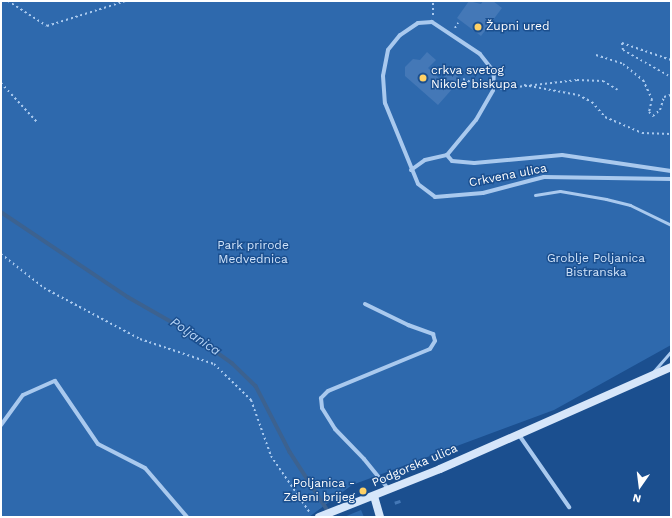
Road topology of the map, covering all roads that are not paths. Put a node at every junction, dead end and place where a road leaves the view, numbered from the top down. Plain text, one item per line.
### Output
1 (447, 155) junction
2 (411, 170) junction
3 (671, 171) edge
4 (671, 179) edge
5 (535, 195) dead end
6 (671, 225) edge
7 (365, 304) dead end
8 (671, 351) edge
9 (671, 367) edge
10 (649, 378) junction
11 (1, 425) edge
12 (519, 435) junction
13 (389, 490) junction
14 (374, 496) junction
15 (568, 507) dead end
16 (320, 516) edge
17 (187, 517) edge
18 (380, 517) edge

1 - 2 street
1 - 2 street, Crkvena ulica
1 - 3 street, Crkvena ulica
2 - 4 street, Crkvena ulica
5 - 6 lane
7 - 13 street
8 - 10 lane
9 - 10 main road, Podgorska ulica
10 - 12 main road, Podgorska ulica
11 - 17 street
12 - 13 main road, Podgorska ulica
12 - 15 street
13 - 14 main road, Podgorska ulica
14 - 16 main road, Podgorska ulica
14 - 18 main road

